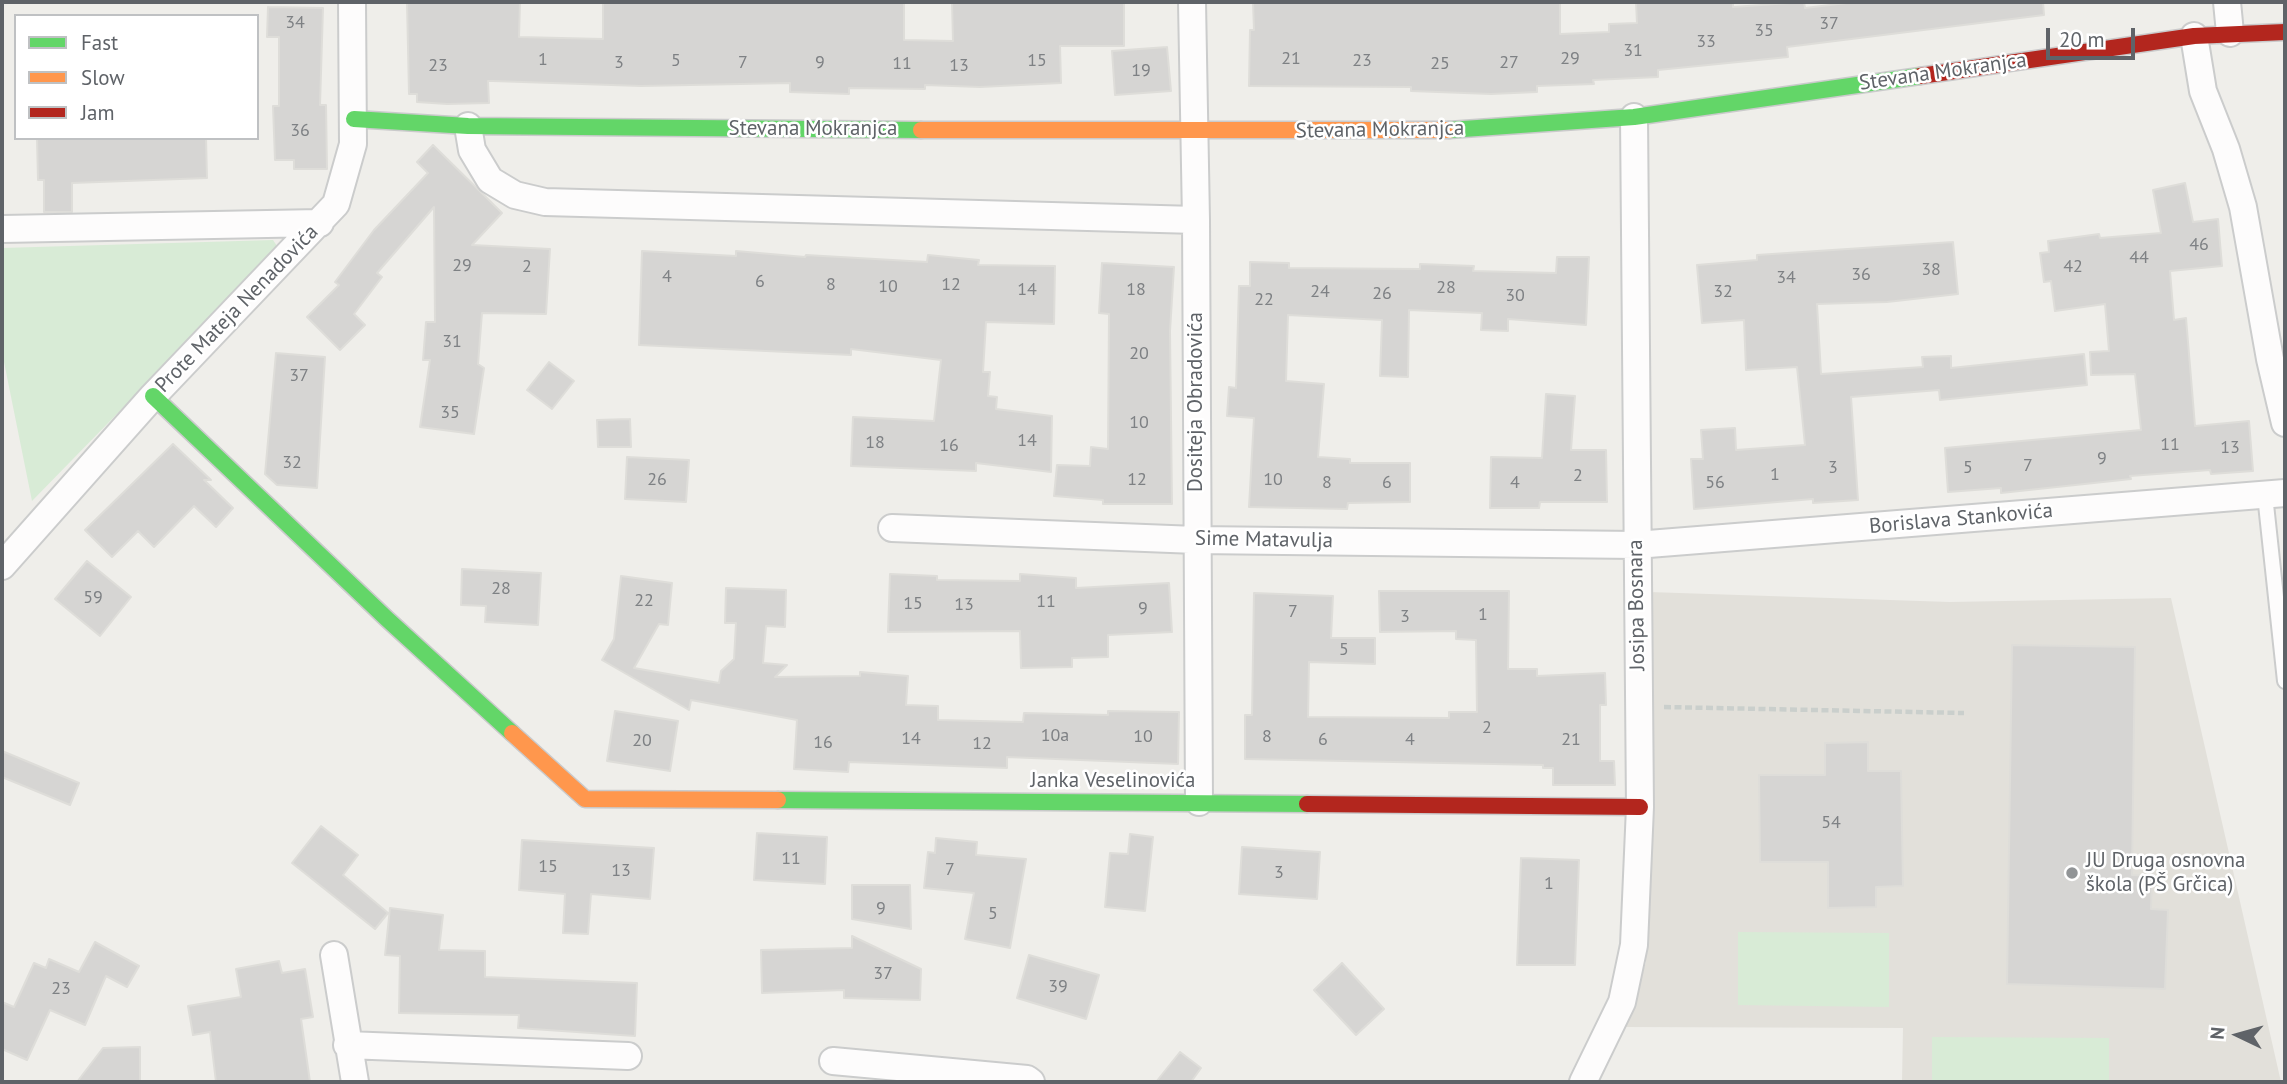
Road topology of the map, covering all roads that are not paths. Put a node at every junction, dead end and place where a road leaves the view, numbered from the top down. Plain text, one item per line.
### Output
1 (352, 2) edge
2 (1192, 2) edge
3 (2227, 2) edge
4 (2285, 32) edge
5 (2230, 33) junction
6 (2194, 36) junction
7 (1634, 117) junction
8 (354, 119) junction
9 (468, 126) junction
10 (1194, 132) junction
11 (1196, 220) junction
12 (320, 223) junction
13 (2, 229) edge
14 (153, 397) junction
15 (2285, 424) edge
16 (2275, 494) edge
17 (892, 528) dead end
18 (1196, 540) junction
19 (1636, 545) junction
20 (2, 566) edge
21 (2285, 681) edge
22 (1199, 802) junction
23 (1640, 807) junction
24 (334, 955) dead end
25 (347, 1045) junction
26 (628, 1056) dead end
27 (833, 1061) dead end
28 (355, 1082) edge
29 (1031, 1082) edge
30 (1584, 1082) edge

1 - 8 street, Prote Mateja Nenadovića
2 - 10 street, Dositeja Obradovića
3 - 5 street
4 - 5 street, Stevana Mokranjca
5 - 6 street, Stevana Mokranjca
6 - 7 street, Stevana Mokranjca
6 - 15 street
7 - 10 street, Stevana Mokranjca
7 - 19 street, Josipa Bosnara
8 - 9 street, Stevana Mokranjca
8 - 12 street, Prote Mateja Nenadovića
9 - 10 street, Stevana Mokranjca
9 - 11 street
10 - 11 street, Dositeja Obradovića
11 - 18 street, Dositeja Obradovića
12 - 13 street
12 - 14 street, Prote Mateja Nenadovića
14 - 20 street, Prote Mateja Nenadovića
14 - 22 street, Janka Veselinovića
16 - 19 street, Borislava Stankovića
16 - 21 lane
17 - 18 street, Sime Matavulja
18 - 19 street, Sime Matavulja
18 - 22 street, Dositeja Obradovića
19 - 23 street, Josipa Bosnara
22 - 23 street, Janka Veselinovića
23 - 30 street, Josipa Bosnara
24 - 25 street
25 - 26 street
25 - 28 street
27 - 29 street

